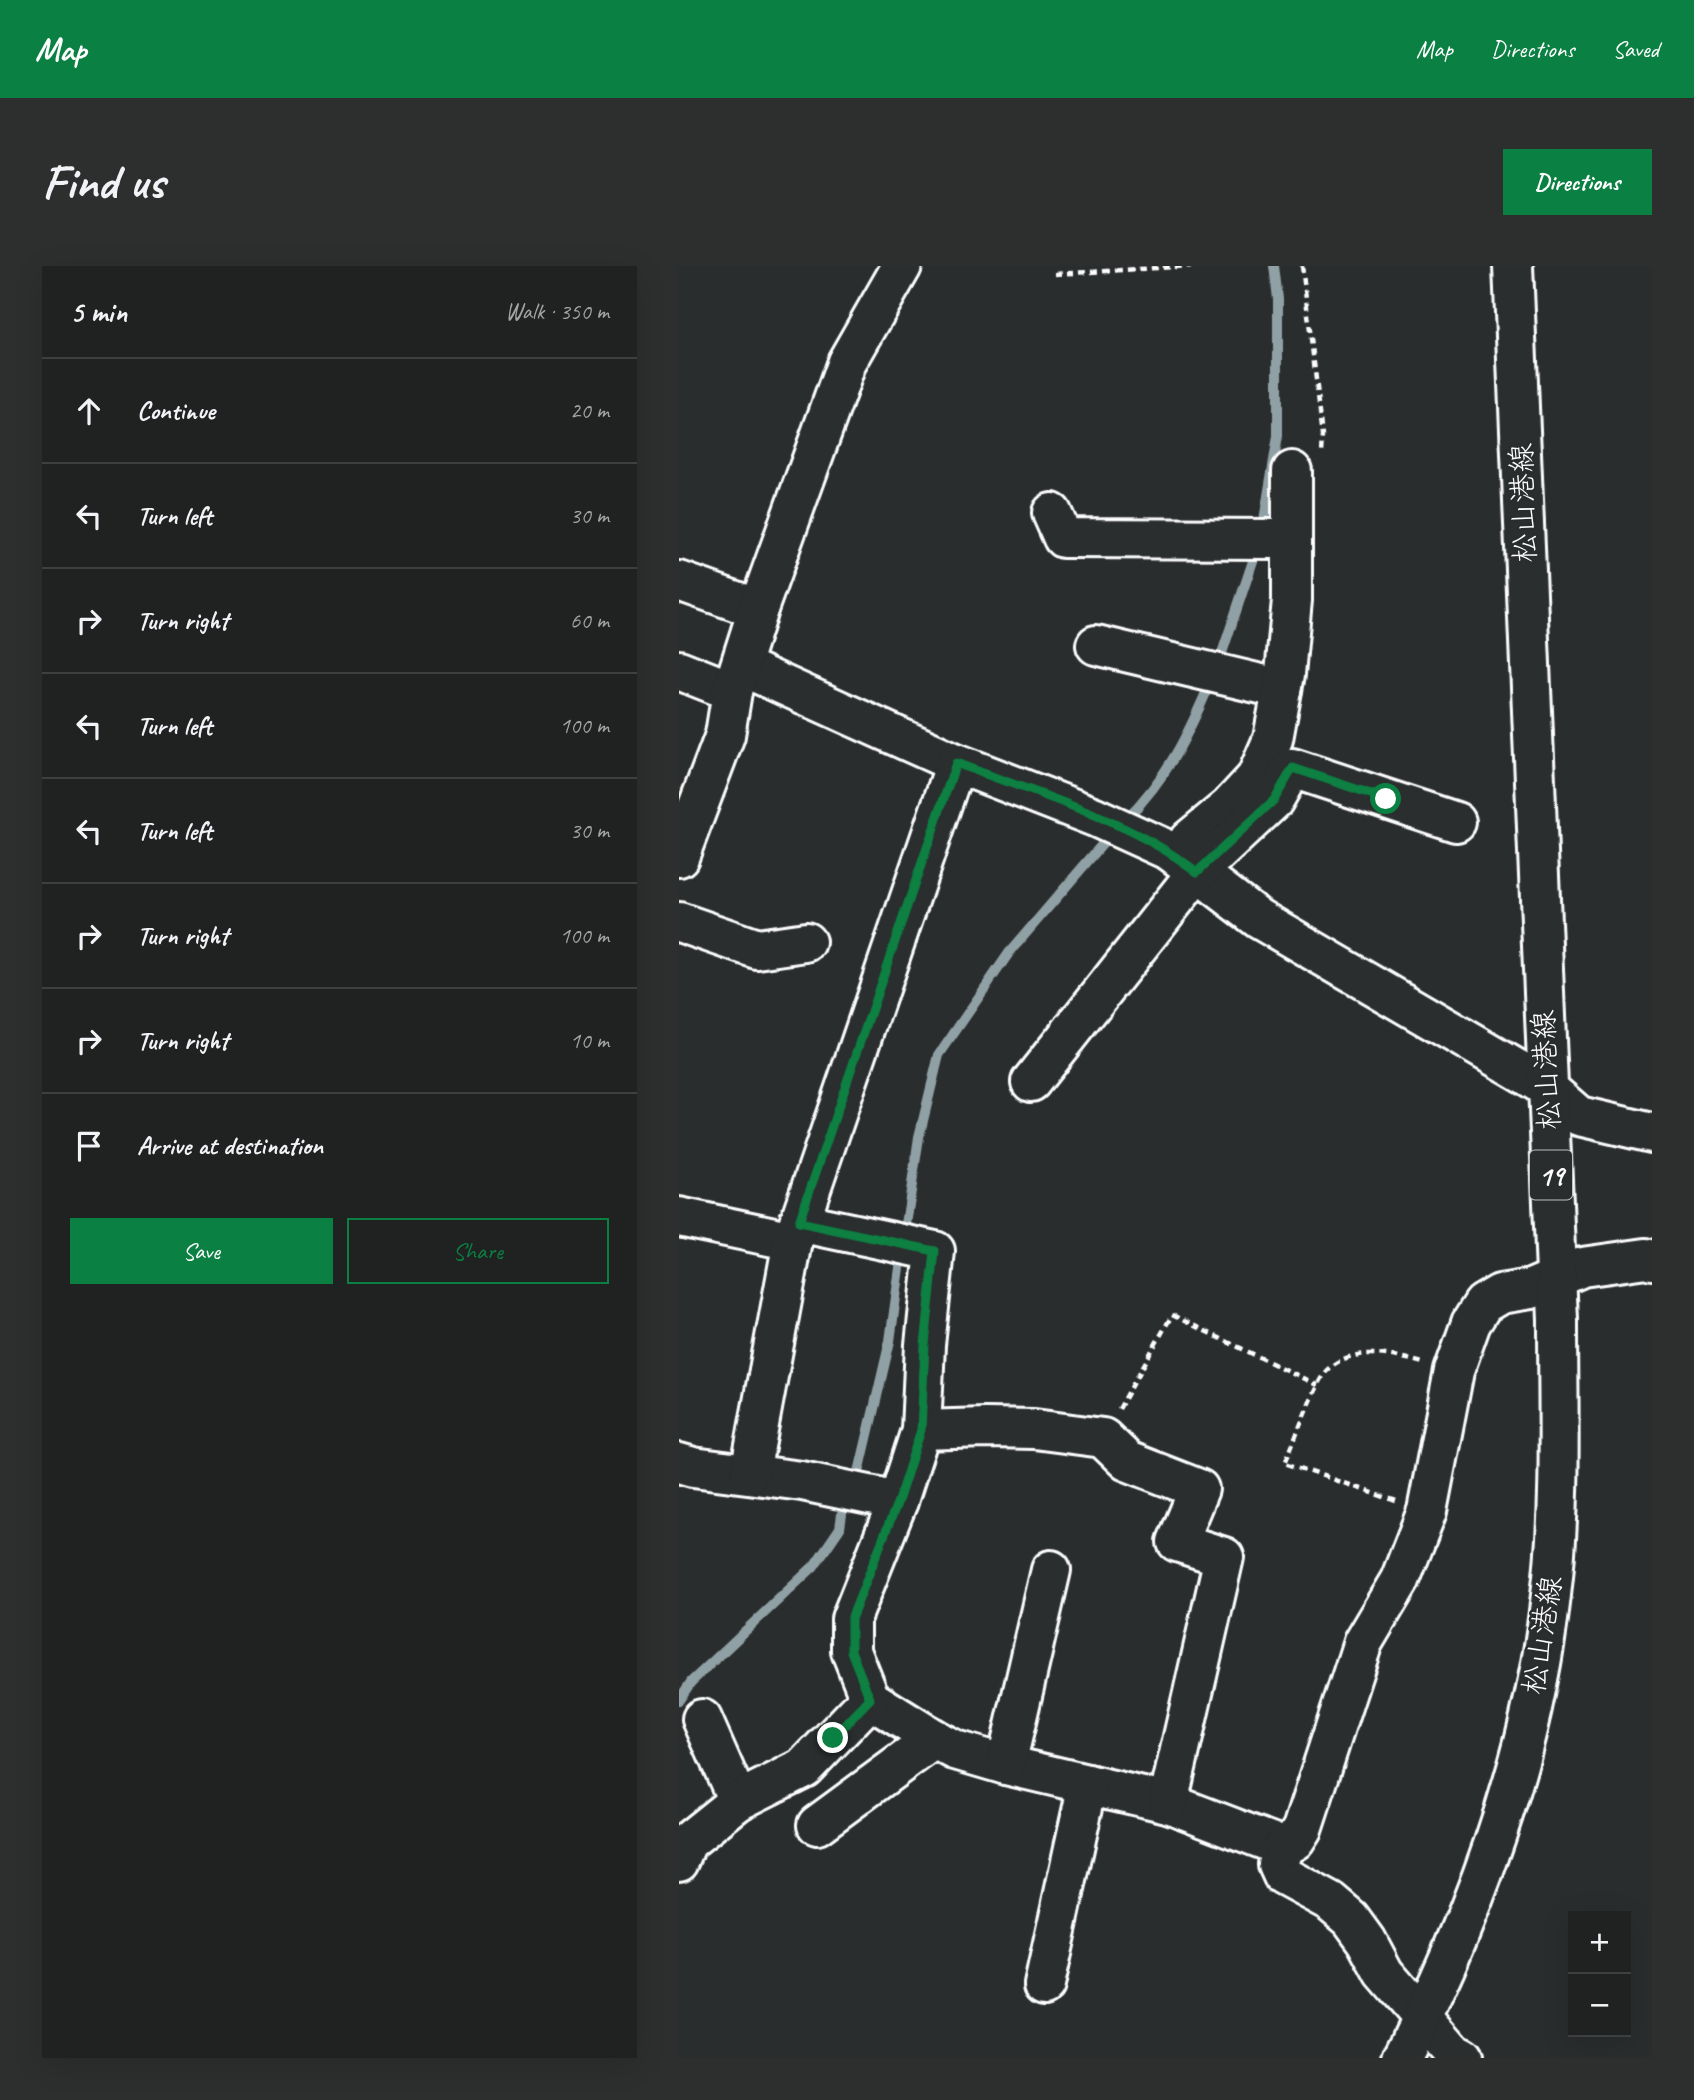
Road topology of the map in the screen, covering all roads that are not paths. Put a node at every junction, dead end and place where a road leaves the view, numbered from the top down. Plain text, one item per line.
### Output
1 (902, 266) edge
2 (1513, 266) edge
3 (1292, 471) dead end
4 (1052, 513) dead end
5 (1293, 539) junction
6 (679, 581) edge
7 (758, 609) junction
8 (1096, 645) dead end
9 (679, 670) edge
10 (736, 679) junction
11 (1282, 689) junction
12 (956, 763) junction
13 (1456, 822) dead end
14 (679, 857) edge
15 (1184, 862) junction
16 (679, 922) edge
17 (806, 942) dead end
18 (1031, 1082) dead end
19 (1547, 1088) junction
20 (1652, 1133) edge
21 (679, 1217) edge
22 (796, 1231) junction
23 (1652, 1260) edge
24 (1556, 1280) junction
25 (921, 1430) junction
26 (679, 1463) edge
27 (750, 1473) junction
28 (898, 1501) junction
29 (1051, 1570) dead end
30 (870, 1699) junction
31 (702, 1719) dead end
32 (934, 1739) junction
33 (1006, 1765) junction
34 (1089, 1784) junction
35 (738, 1801) junction
36 (1168, 1803) junction
37 (817, 1825) dead end
38 (1283, 1847) junction
39 (682, 1848) edge
40 (1044, 1985) dead end
41 (1423, 2018) junction
42 (1402, 2058) edge
43 (1462, 2058) edge

1 - 7 street
2 - 19 street, 松山港線 / 19
3 - 5 street
4 - 5 street
5 - 11 street
6 - 7 street
7 - 10 street
8 - 11 street
9 - 10 street
10 - 12 street
10 - 14 street
11 - 15 street
12 - 15 street
12 - 22 street
13 - 15 street
15 - 18 street
15 - 19 street
16 - 17 street
19 - 20 street
19 - 24 street, 松山港線 / 19
21 - 22 street
22 - 25 street
22 - 27 street
23 - 24 street
24 - 38 street
24 - 41 street, 松山港線 / 19
25 - 28 street
25 - 36 street
26 - 27 street
27 - 28 street
28 - 30 street
29 - 33 street
30 - 32 street
30 - 35 street
31 - 35 street
32 - 33 street
32 - 37 street
33 - 34 street
34 - 36 street
34 - 40 street
35 - 39 street
36 - 38 street
38 - 41 street
41 - 42 street, 松山港線 / 19
41 - 43 street

